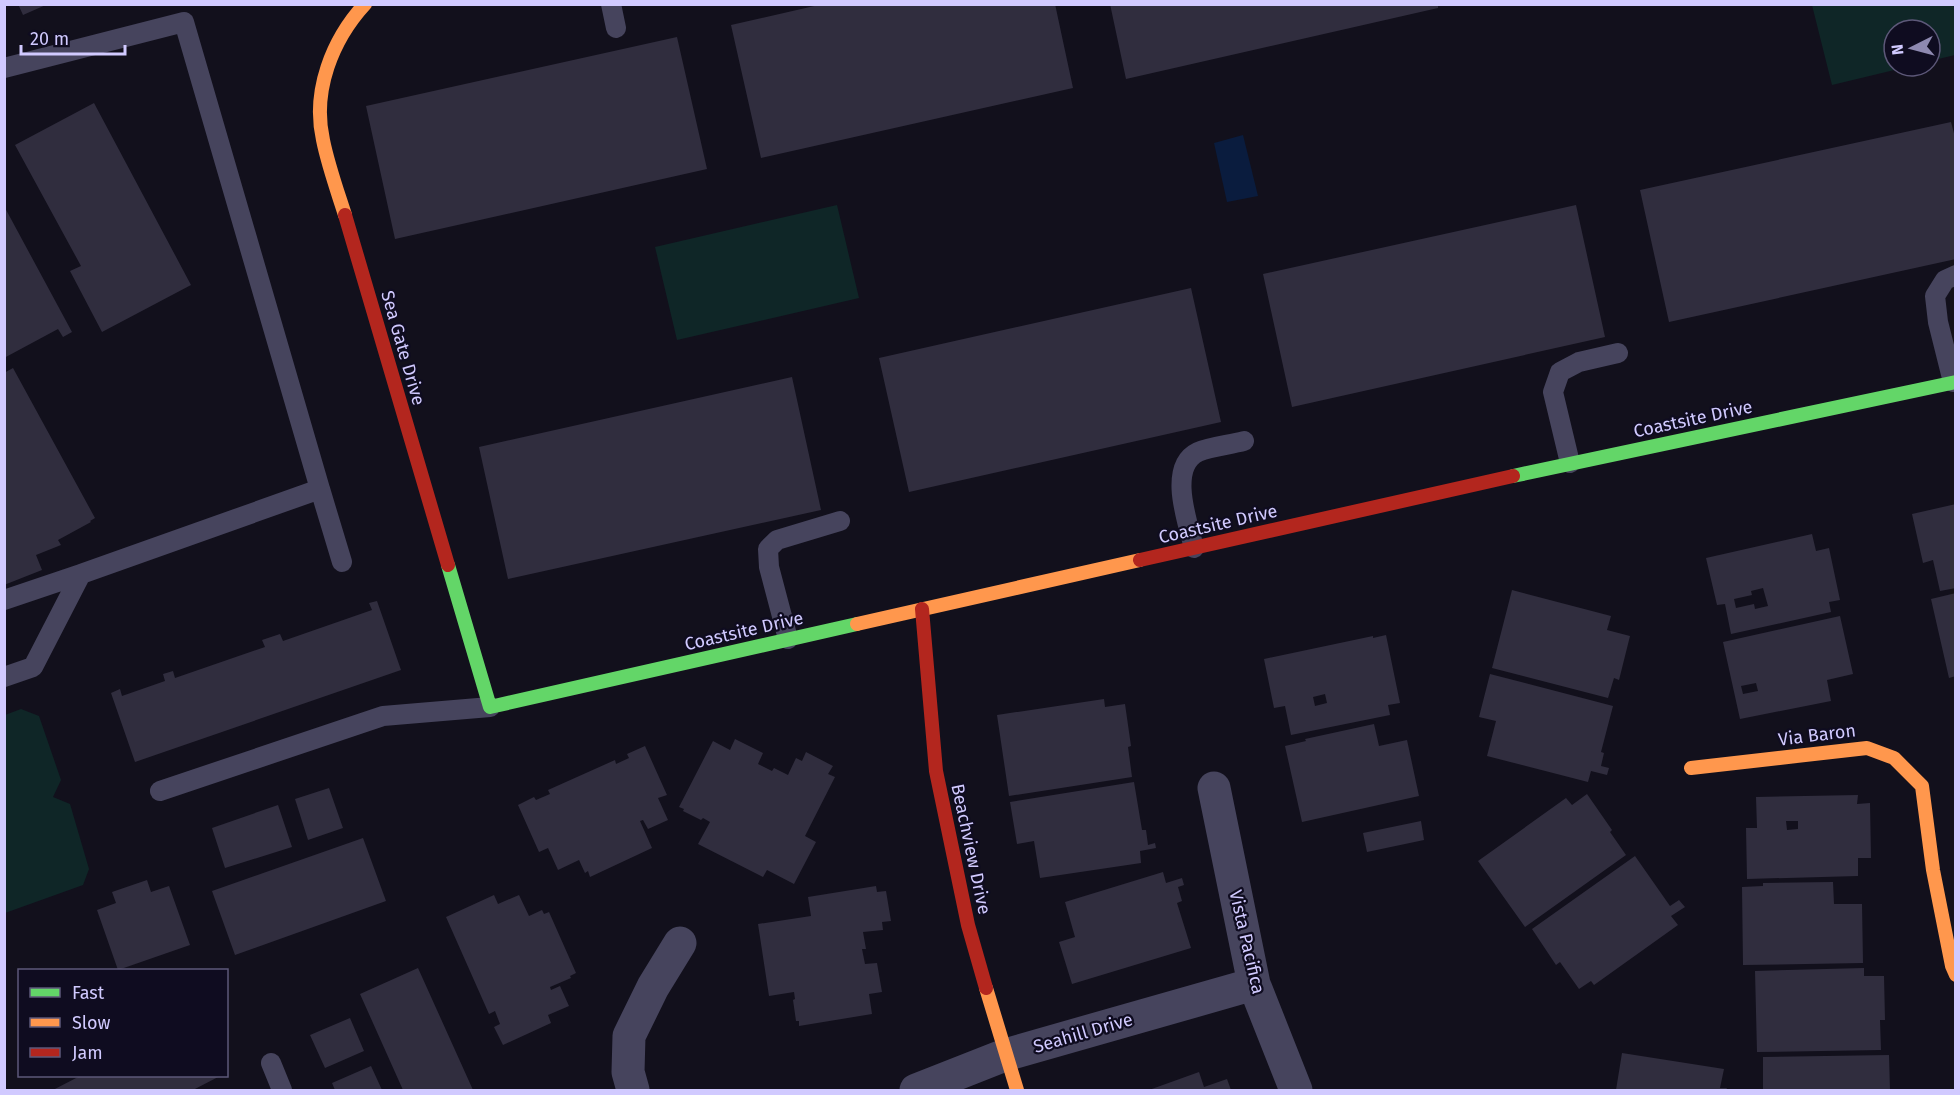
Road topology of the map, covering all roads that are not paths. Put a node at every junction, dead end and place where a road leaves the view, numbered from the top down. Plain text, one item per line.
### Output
1 (365, 4) edge
2 (611, 4) edge
3 (616, 28) dead end
4 (4, 68) edge
5 (1956, 275) edge
6 (1618, 353) dead end
7 (1954, 382) edge
8 (1244, 441) dead end
9 (1570, 463) junction
10 (320, 489) junction
11 (840, 521) dead end
12 (1194, 548) junction
13 (342, 562) dead end
14 (81, 574) junction
15 (4, 600) edge
16 (922, 609) junction
17 (788, 639) junction
18 (4, 677) edge
19 (490, 707) junction
20 (1691, 768) dead end
21 (1214, 788) dead end
22 (160, 791) dead end
23 (681, 943) dead end
24 (1956, 975) edge
25 (1254, 984) junction
26 (1005, 1055) junction
27 (271, 1063) dead end
28 (282, 1090) edge
29 (633, 1090) edge
30 (916, 1090) edge
31 (1017, 1090) edge
32 (1296, 1090) edge

1 - 19 street, Sea Gate Drive
2 - 3 lane
4 - 10 lane
5 - 7 lane
6 - 9 lane
7 - 9 street, Coastsite Drive
8 - 12 lane
9 - 12 street, Coastsite Drive
10 - 13 lane
10 - 14 lane
11 - 17 lane
12 - 16 street, Coastsite Drive
14 - 15 lane
14 - 18 lane
16 - 17 street, Coastsite Drive
16 - 26 street, Beachview Drive
17 - 19 street, Coastsite Drive
19 - 22 lane
20 - 24 street, Via Baron
21 - 25 street, Vista Pacifica
23 - 29 street
25 - 26 street, Seahill Drive
25 - 32 street, Vista Pacifica
26 - 30 street, Seahill Drive
26 - 31 street, Beachview Drive
27 - 28 lane

